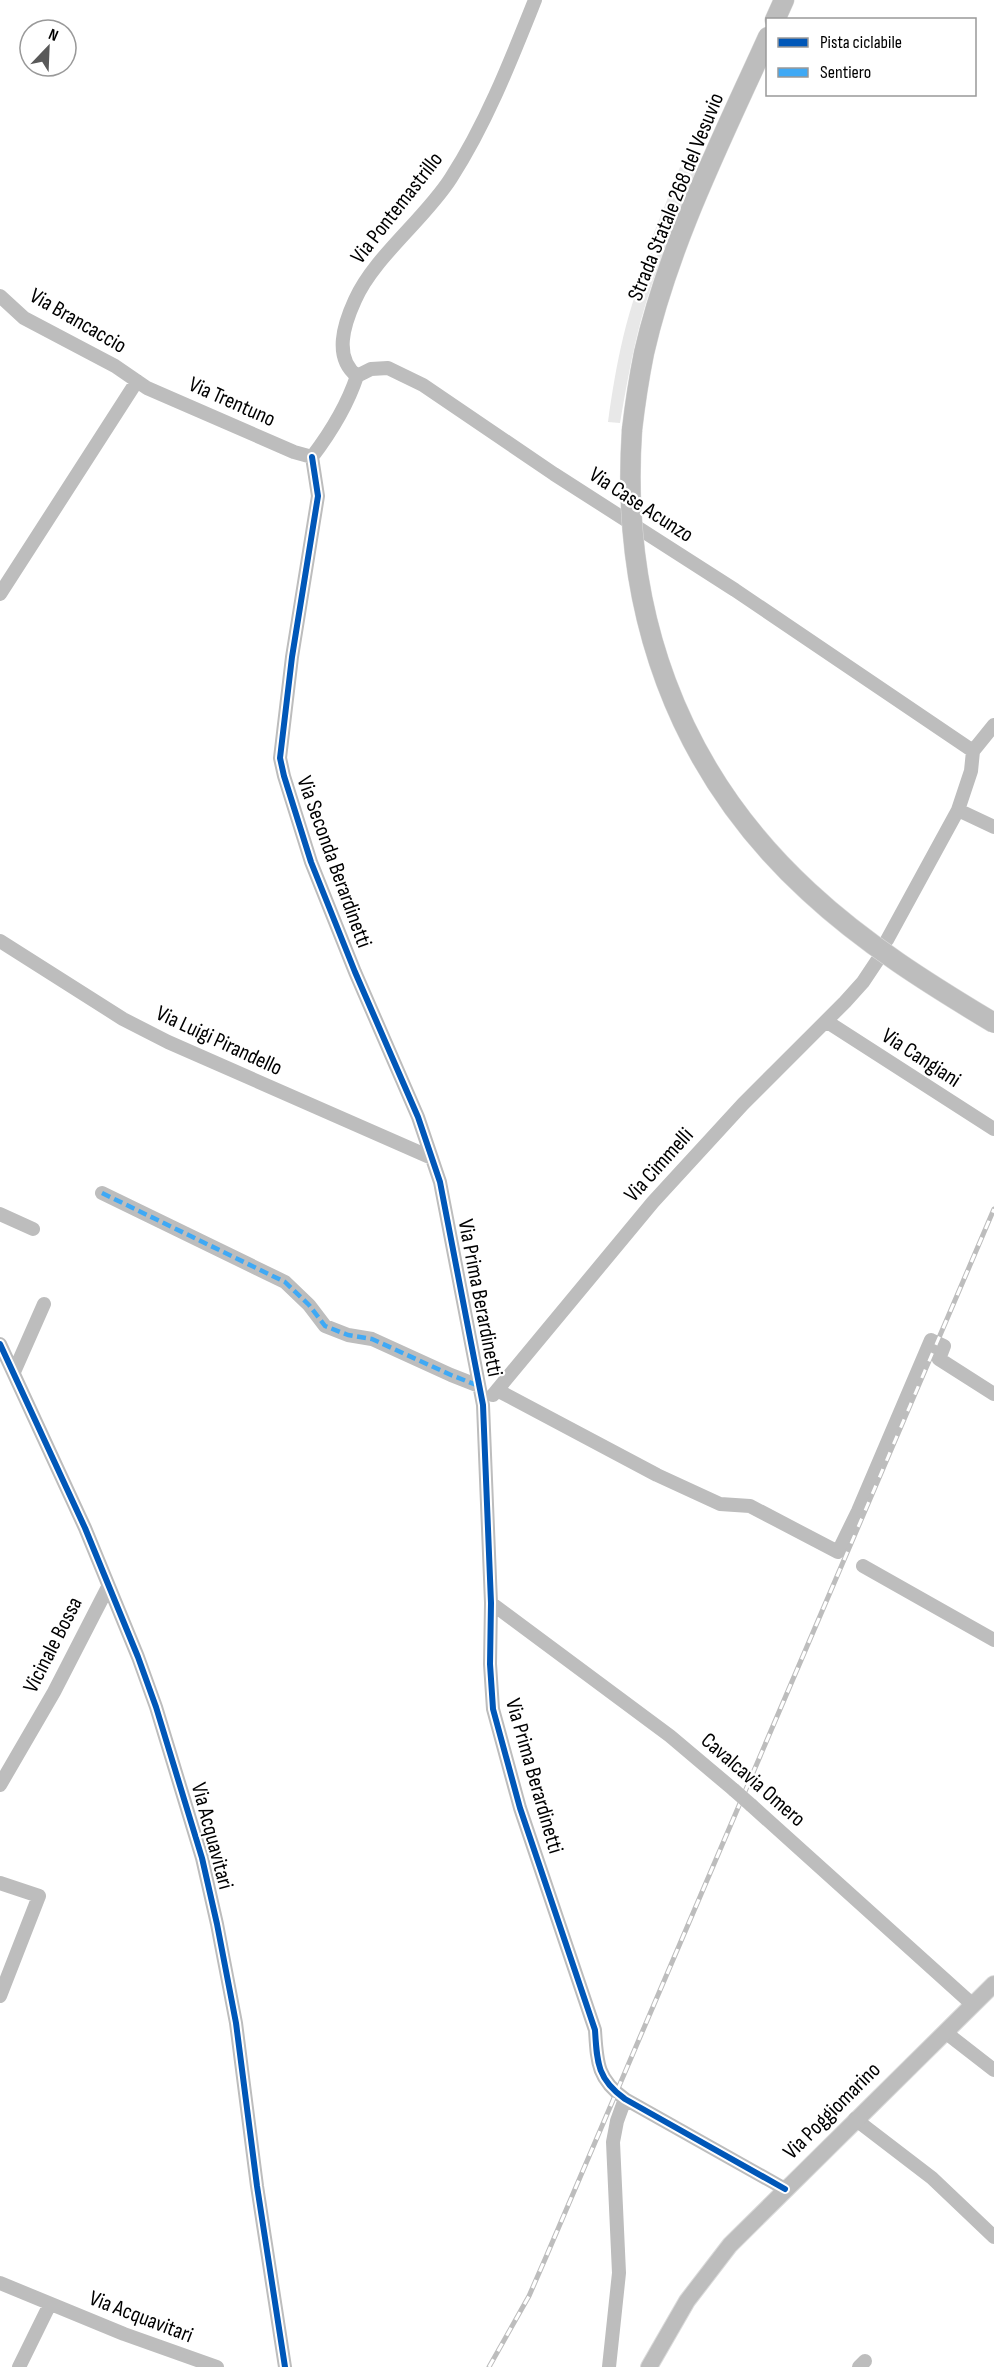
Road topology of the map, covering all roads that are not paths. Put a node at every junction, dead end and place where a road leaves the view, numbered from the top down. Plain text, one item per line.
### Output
1 (535, 0) edge
2 (784, 0) edge
3 (776, 18) edge
4 (766, 39) edge
5 (0, 296) edge
6 (357, 376) junction
7 (137, 381) junction
8 (312, 457) junction
9 (0, 594) edge
10 (994, 725) edge
11 (973, 751) junction
12 (958, 810) junction
13 (994, 827) edge
14 (887, 940) dead end
15 (0, 941) edge
16 (877, 961) dead end
17 (826, 1021) junction
18 (994, 1023) edge
19 (994, 1129) edge
20 (432, 1158) junction
21 (102, 1193) dead end
22 (0, 1214) edge
23 (33, 1229) dead end
24 (44, 1304) dead end
25 (0, 1344) edge
26 (14, 1372) junction
27 (479, 1386) junction
28 (497, 1390) junction
29 (994, 1394) edge
30 (483, 1405) junction
31 (863, 1566) dead end
32 (108, 1587) junction
33 (491, 1603) junction
34 (994, 1640) edge
35 (0, 1785) edge
36 (0, 1883) edge
37 (994, 1984) edge
38 (0, 1996) edge
39 (973, 2005) junction
40 (945, 2032) junction
41 (994, 2070) edge
42 (625, 2099) junction
43 (855, 2119) junction
44 (784, 2189) junction
45 (994, 2237) edge
46 (0, 2283) edge
47 (50, 2304) junction
48 (19, 2367) edge
49 (217, 2367) edge
50 (285, 2367) edge
51 (609, 2367) edge
52 (649, 2367) edge

1 - 6 street, Via Pontemastrillo
2 - 3 highway
4 - 18 highway, Strada Statale 268 del Vesuvio, bridge
5 - 7 street, Via Brancaccio
6 - 8 street
6 - 11 street, Via Case Acunzo
7 - 8 street, Via Trentuno
7 - 9 street
8 - 20 street, Via Seconda Berardinetti
10 - 11 street
11 - 12 street
12 - 13 street
12 - 14 street
15 - 20 street, Via Luigi Pirandello
16 - 17 street, Via Cimmelli
17 - 19 street, Via Cangiani
17 - 28 street, Via Cimmelli
20 - 27 street, Via Prima Berardinetti
21 - 27 street
22 - 23 street
24 - 26 street
25 - 26 street, Via Acquavitari
26 - 32 street, Via Acquavitari
27 - 30 street, Via Prima Berardinetti
28 - 29 street
28 - 30 street, Via Cimmelli
30 - 33 street, Via Prima Berardinetti
31 - 34 street
32 - 35 street, Vicinale Bossa
32 - 50 street, Via Acquavitari
33 - 39 street, Cavalcavia Omero, bridge
33 - 42 street, Via Prima Berardinetti
36 - 38 street
37 - 39 main road, Via Poggiomarino
39 - 40 main road, Via Poggiomarino
40 - 41 street
40 - 43 main road, Via Poggiomarino
42 - 44 street, Via Prima Berardinetti
42 - 51 street
43 - 44 main road, Via Poggiomarino
43 - 45 street
44 - 52 main road, Via Poggiomarino
46 - 47 street
47 - 48 street
47 - 49 street, Via Acquavitari

